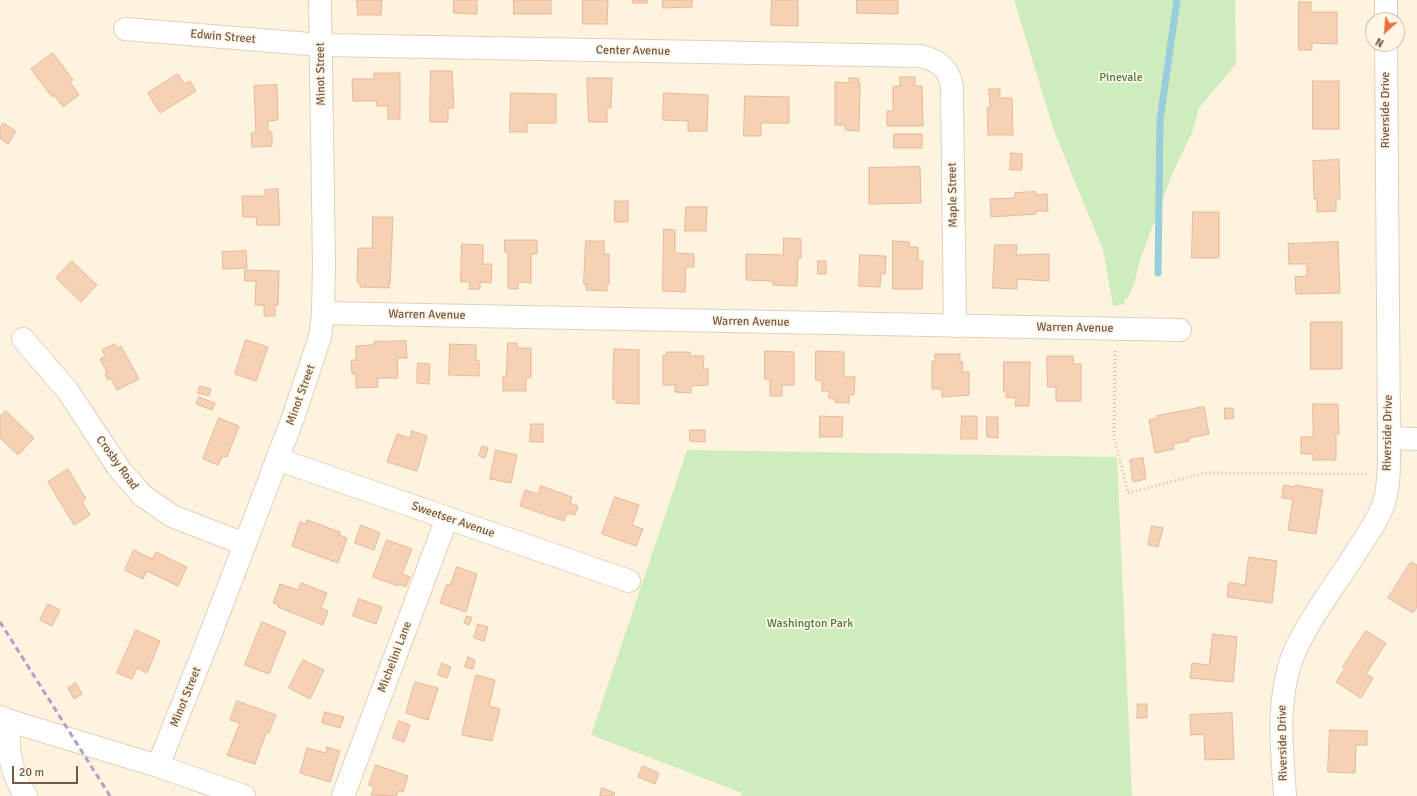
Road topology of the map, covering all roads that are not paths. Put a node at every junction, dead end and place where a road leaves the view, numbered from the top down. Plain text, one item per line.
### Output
1 (320, 0) edge
2 (1386, 0) edge
3 (1386, 12) edge
4 (125, 29) dead end
5 (321, 45) junction
6 (1386, 52) edge
7 (943, 66) joint
8 (323, 313) junction
9 (955, 326) junction
10 (1180, 330) dead end
11 (23, 339) dead end
12 (1389, 438) junction
13 (1417, 440) edge
14 (277, 459) junction
15 (447, 518) junction
16 (244, 544) junction
17 (629, 581) dead end
18 (5, 719) edge
19 (158, 766) junction
20 (209, 790) edge
21 (26, 796) edge
22 (244, 796) edge
23 (343, 796) edge
24 (1284, 796) edge

1 - 5 street, Minot Street
2 - 3 street
4 - 5 street, Edwin Street
5 - 7 street, Center Avenue
5 - 8 street, Minot Street
6 - 12 street, Riverside Drive
7 - 9 street, Maple Street
8 - 9 street, Warren Avenue
8 - 14 street, Minot Street
9 - 10 street, Warren Avenue
11 - 16 street, Crosby Road
12 - 13 street
12 - 24 street, Riverside Drive
14 - 15 street, Sweetser Avenue
14 - 16 street, Minot Street
15 - 17 street, Sweetser Avenue
15 - 23 street, Michelini Lane
16 - 19 street, Minot Street
18 - 19 street
18 - 21 street
19 - 20 street
20 - 22 street

